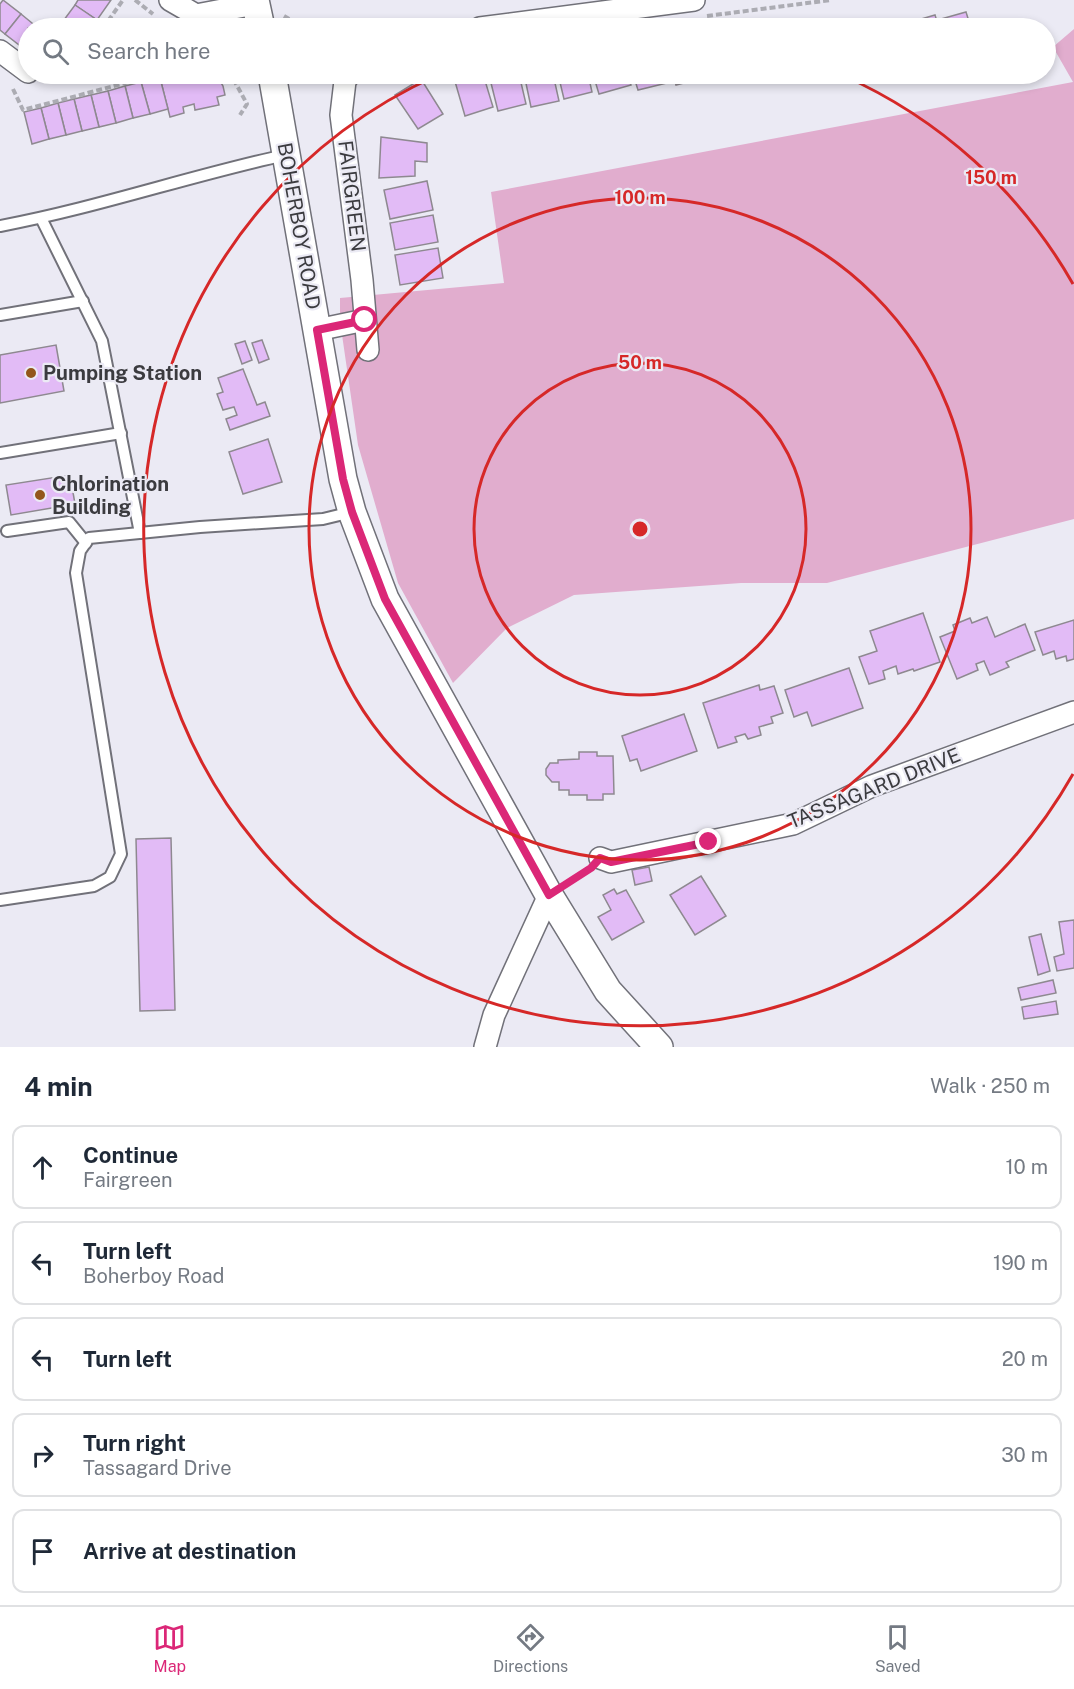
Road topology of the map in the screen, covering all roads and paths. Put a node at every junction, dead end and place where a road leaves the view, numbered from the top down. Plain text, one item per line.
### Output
1 (123, 0) edge
2 (170, 0) edge
3 (831, 0) edge
4 (698, 8) edge
5 (262, 11) edge
6 (110, 18) edge
7 (279, 18) edge
8 (589, 18) edge
9 (0, 51) edge
10 (18, 65) edge
11 (9, 82) dead end
12 (122, 84) edge
13 (236, 84) edge
14 (274, 84) edge
15 (345, 84) edge
16 (240, 115) dead end
17 (286, 155) junction
18 (41, 218) junction
19 (0, 226) edge
20 (83, 301) junction
21 (0, 315) edge
22 (365, 320) junction
23 (317, 330) junction
24 (368, 350) dead end
25 (121, 433) junction
26 (0, 453) edge
27 (352, 512) junction
28 (8, 531) dead end
29 (140, 533) junction
30 (86, 543) junction
31 (1074, 712) edge
32 (600, 858) joint
33 (549, 895) junction
34 (0, 900) edge
35 (485, 1047) edge
36 (659, 1047) edge

1 - 6 path
2 - 5 street
3 - 4 path
4 - 8 street
5 - 7 path
9 - 10 street
11 - 12 path
13 - 16 path
14 - 17 street, BOHERBOY ROAD
15 - 22 street, FAIRGREEN
17 - 18 lane
17 - 23 street, BOHERBOY ROAD
18 - 19 lane
18 - 20 lane
20 - 21 lane
20 - 25 lane
22 - 23 street
22 - 24 street, FAIRGREEN
23 - 27 street, BOHERBOY ROAD
25 - 26 lane
25 - 29 lane
27 - 29 lane
27 - 33 street, BOHERBOY ROAD
28 - 30 lane
29 - 30 lane
30 - 34 lane
31 - 32 street, TASSAGARD DRIVE
32 - 33 path
33 - 35 street
33 - 36 street, BOHERBOY ROAD

